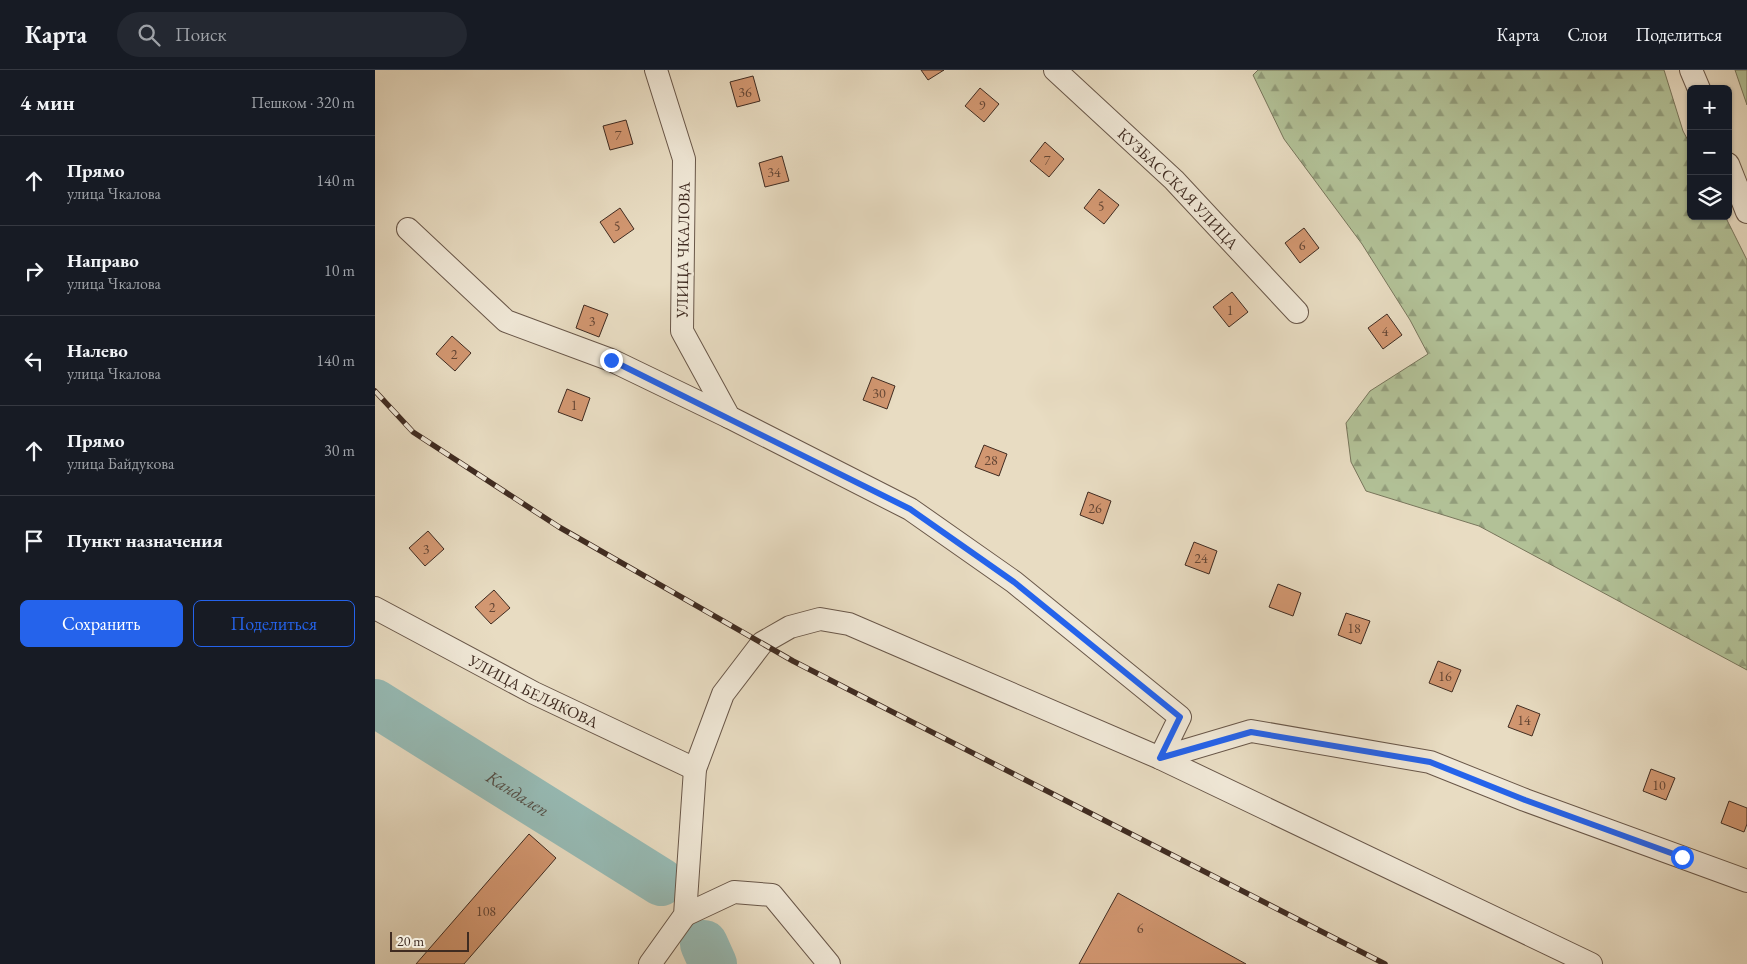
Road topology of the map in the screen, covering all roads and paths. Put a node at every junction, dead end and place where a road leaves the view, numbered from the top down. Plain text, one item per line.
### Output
1 (657, 70) edge
2 (1055, 70) edge
3 (1691, 70) edge
4 (1697, 85) edge
5 (1732, 174) edge
6 (1747, 212) edge
7 (408, 229) dead end
8 (1297, 312) dead end
9 (729, 417) junction
10 (375, 608) edge
11 (1160, 758) junction
12 (695, 768) junction
13 (1747, 881) edge
14 (685, 916) junction
15 (650, 964) edge
16 (829, 964) edge
17 (1591, 964) edge

1 - 9 street, УЛИЦА ЧКАЛОВА
2 - 8 street, КУЗБАССКАЯ УЛИЦА
3 - 4 street
5 - 6 street
7 - 9 street
9 - 11 street
10 - 12 street, УЛИЦА БЕЛЯКОВА
11 - 12 street
11 - 13 street
11 - 17 street
12 - 14 street
14 - 15 street
14 - 16 street

